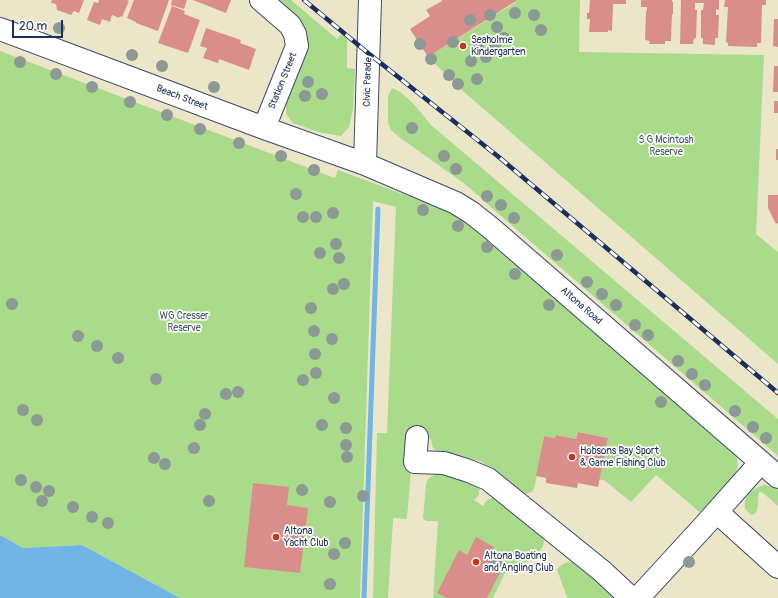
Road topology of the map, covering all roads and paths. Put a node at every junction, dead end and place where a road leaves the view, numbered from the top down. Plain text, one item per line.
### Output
1 (261, 0) edge
2 (370, 0) edge
3 (0, 29) edge
4 (264, 128) junction
5 (365, 164) junction
6 (417, 437) dead end
7 (761, 462) junction
8 (778, 477) edge
9 (717, 512) junction
10 (778, 567) edge
11 (631, 598) edge
12 (638, 598) edge

1 - 4 street, Station Street
2 - 5 street, Civic Parade
3 - 4 street, Beach Street
4 - 5 street, Beach Street
5 - 7 street, Altona Road
6 - 11 street
7 - 8 street, Altona Road
7 - 9 street
9 - 10 street
9 - 12 street

